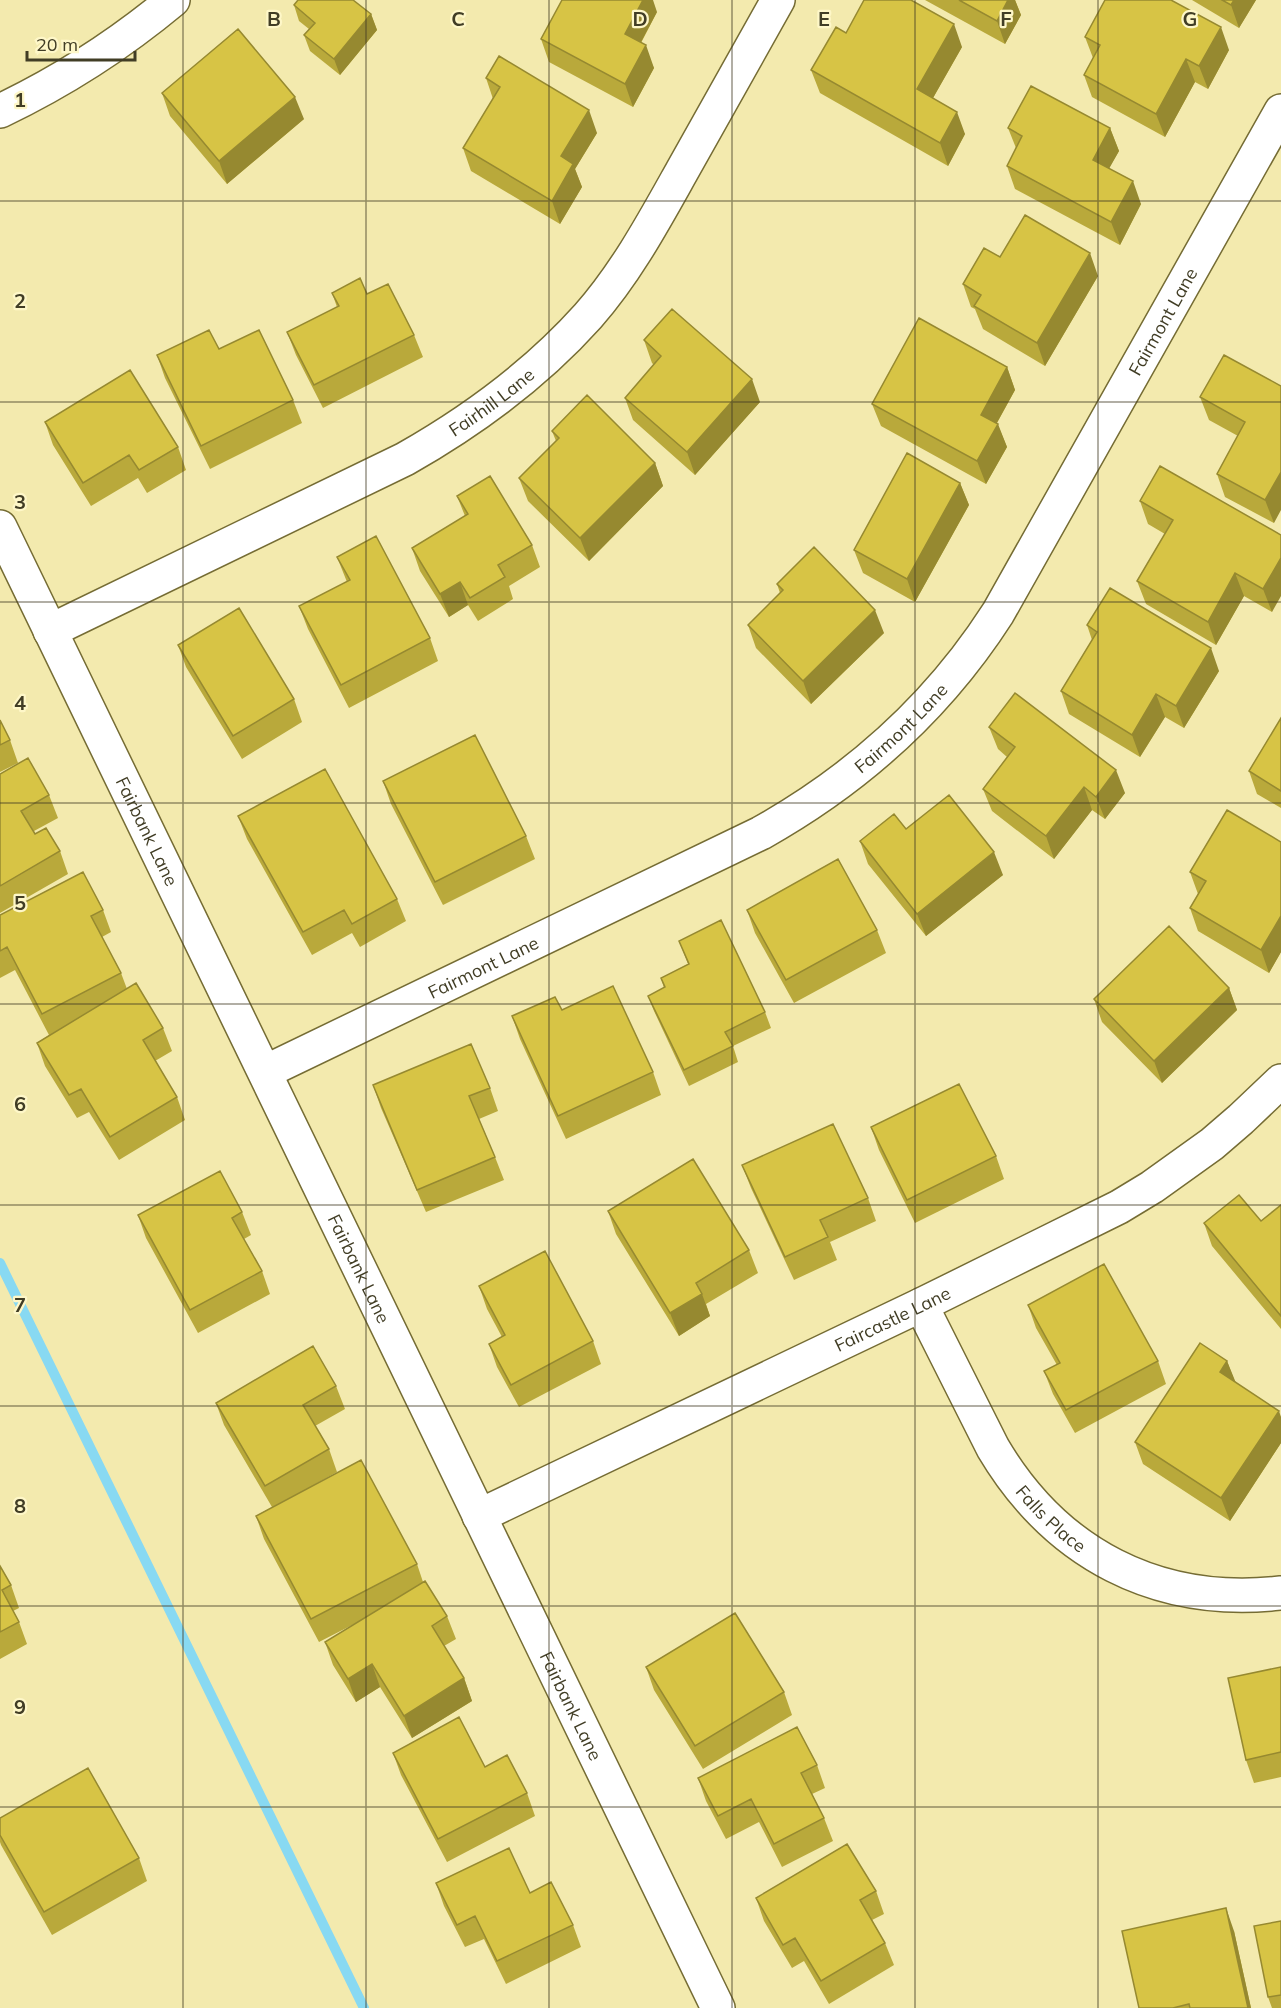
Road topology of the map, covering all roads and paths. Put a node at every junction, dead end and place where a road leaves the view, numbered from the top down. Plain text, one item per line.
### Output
1 (173, 0) edge
2 (778, 0) edge
3 (0, 111) edge
4 (1281, 111) edge
5 (0, 527) edge
6 (50, 631) junction
7 (265, 1072) junction
8 (1281, 1081) edge
9 (921, 1305) junction
10 (479, 1516) junction
11 (1281, 1593) edge
12 (718, 2008) edge

1 - 3 street
2 - 6 street, Fairhill Lane
4 - 7 street, Fairmont Lane
5 - 6 street, Fairbank Lane
6 - 7 street, Fairbank Lane
7 - 10 street, Fairbank Lane
8 - 9 street, Faircastle Lane
9 - 10 street, Faircastle Lane
9 - 11 street, Falls Place
10 - 12 street, Fairbank Lane

